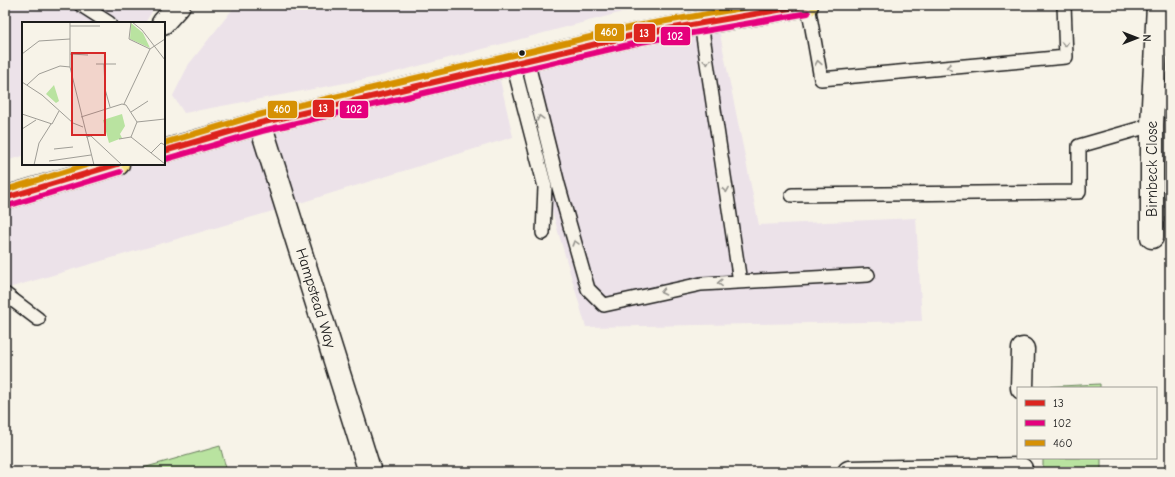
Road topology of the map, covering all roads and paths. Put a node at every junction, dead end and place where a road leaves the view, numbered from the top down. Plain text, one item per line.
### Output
1 (81, 5) edge
2 (179, 5) edge
3 (807, 5) edge
4 (1064, 5) edge
5 (1158, 5) edge
6 (107, 22) edge
7 (164, 22) edge
8 (701, 23) junction
9 (520, 62) junction
10 (260, 123) junction
11 (1152, 125) junction
12 (165, 151) edge
13 (110, 165) edge
14 (792, 195) dead end
15 (5, 198) edge
16 (543, 233) dead end
17 (1152, 236) dead end
18 (868, 275) dead end
19 (740, 282) junction
20 (5, 294) edge
21 (38, 319) dead end
22 (1023, 349) dead end
23 (1022, 387) edge
24 (1021, 466) edge
25 (370, 472) edge
26 (850, 472) edge

1 - 6 lane
2 - 7 street
4 -> 3 lane
3 - 8 main road
5 - 11 street, Birnbeck Close
8 - 9 main road
8 -> 19 lane
9 - 10 main road
9 - 16 lane
19 -> 9 lane
10 - 12 main road
10 - 25 street, Hampstead Way
11 - 14 lane
11 - 17 street, Birnbeck Close
13 - 15 main road
18 - 19 lane
20 - 21 lane
22 - 23 street
24 - 26 street

